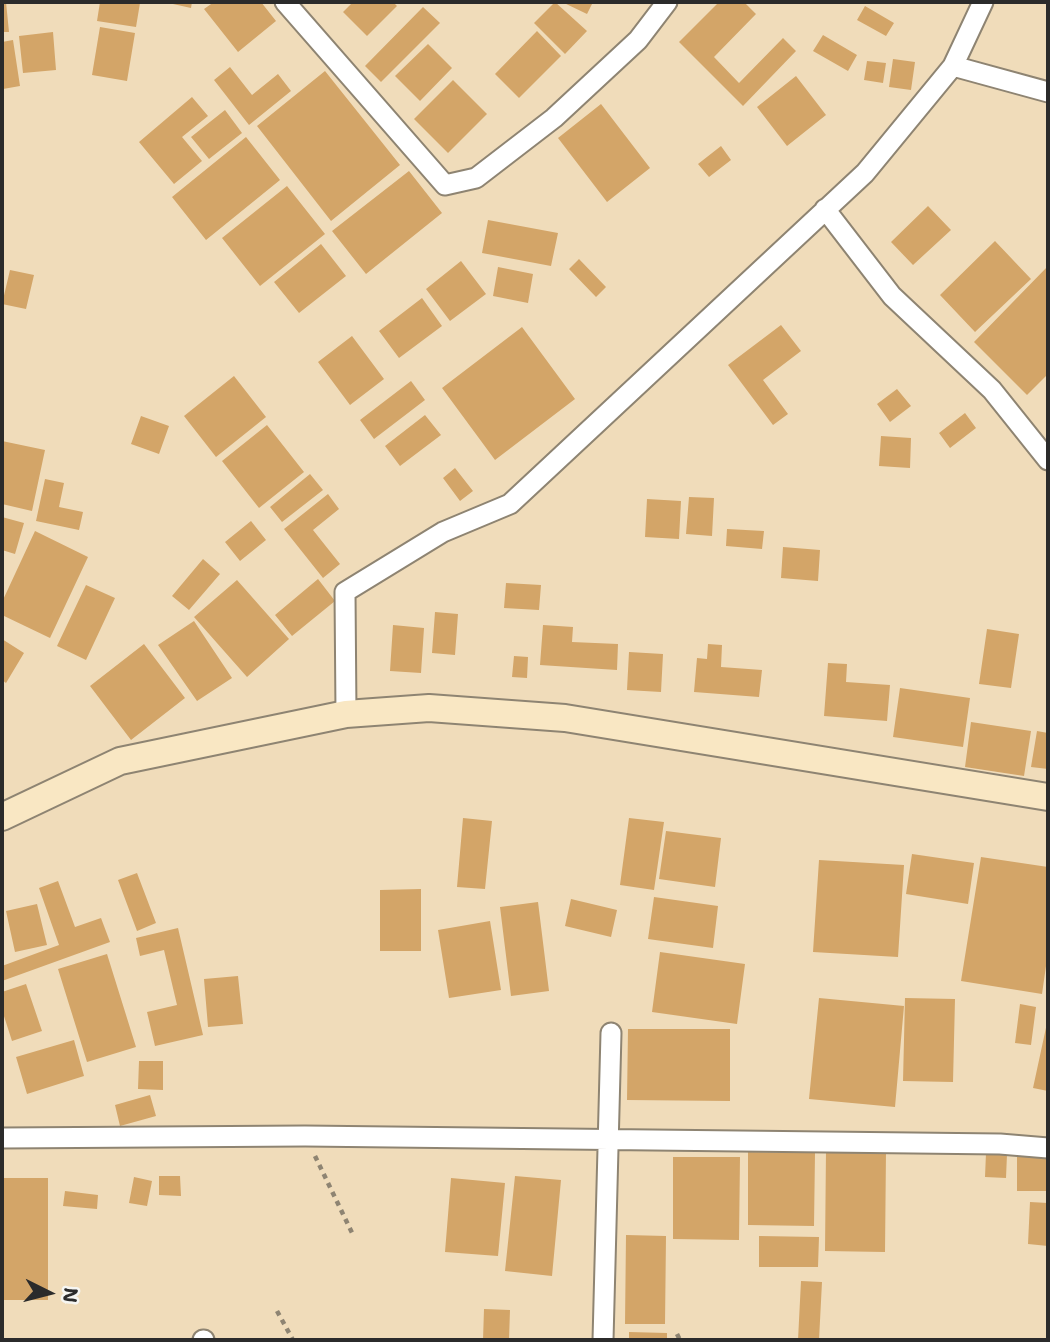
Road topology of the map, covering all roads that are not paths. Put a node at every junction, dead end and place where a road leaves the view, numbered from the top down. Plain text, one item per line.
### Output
1 (285, 2) edge
2 (667, 2) edge
3 (983, 2) edge
4 (953, 66) junction
5 (1048, 92) edge
6 (825, 209) junction
7 (1048, 460) edge
8 (346, 714) junction
9 (1048, 797) edge
10 (2, 817) edge
11 (611, 1032) dead end
12 (2, 1138) edge
13 (608, 1140) junction
14 (1048, 1148) edge
15 (603, 1340) edge

1 - 2 street
3 - 4 street
4 - 5 street
4 - 6 street
6 - 7 street
6 - 8 street
8 - 9 main road
8 - 10 main road
11 - 13 street
12 - 13 street
13 - 14 street
13 - 15 street

